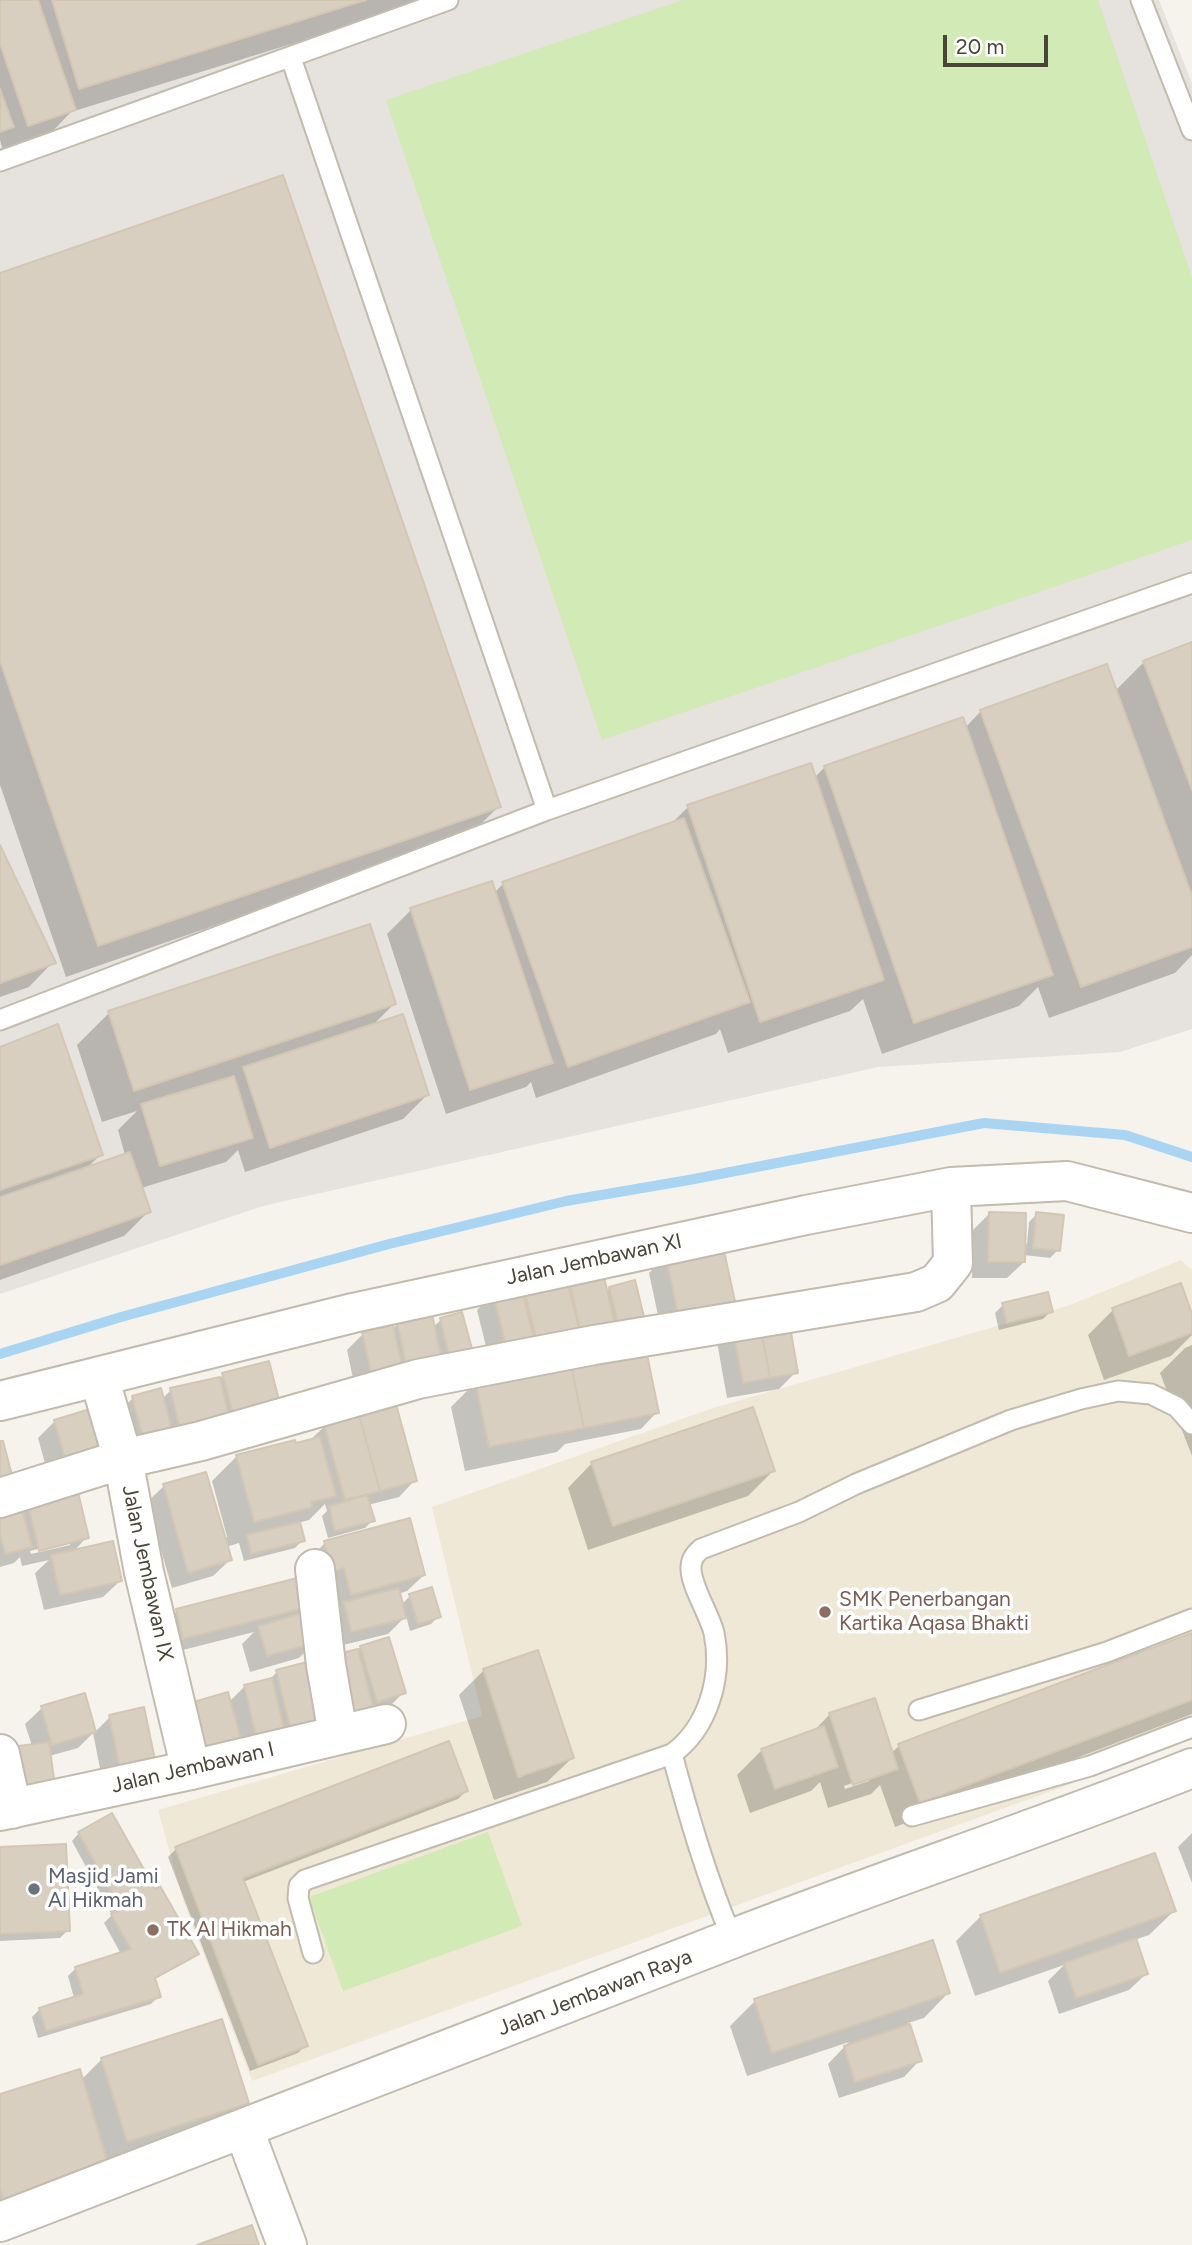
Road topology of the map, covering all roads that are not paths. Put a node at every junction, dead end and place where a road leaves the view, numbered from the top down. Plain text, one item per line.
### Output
1 (448, 0) edge
2 (1140, 0) edge
3 (290, 58) junction
4 (1192, 130) edge
5 (0, 161) edge
6 (1192, 583) edge
7 (547, 810) junction
8 (0, 1020) edge
9 (951, 1187) junction
10 (1192, 1213) edge
11 (99, 1377) junction
12 (0, 1401) edge
13 (1192, 1424) edge
14 (123, 1459) junction
15 (0, 1498) edge
16 (315, 1569) dead end
17 (1192, 1619) edge
18 (919, 1710) dead end
19 (386, 1724) dead end
20 (1192, 1727) edge
21 (338, 1734) junction
22 (0, 1754) edge
23 (672, 1754) junction
24 (1090, 1766) junction
25 (1192, 1768) edge
26 (191, 1770) junction
27 (1102, 1804) junction
28 (6, 1810) edge
29 (912, 1816) dead end
30 (732, 1938) junction
31 (313, 1953) dead end
32 (244, 2130) junction
33 (0, 2222) edge
34 (287, 2245) edge

1 - 3 lane
2 - 4 lane
3 - 5 lane
3 - 7 lane
6 - 7 lane
7 - 8 lane
9 - 10 street, Jalan Jembawan XI
9 - 11 street, Jalan Jembawan XI
9 - 14 street
11 - 12 street, Jalan Jembawan XI
11 - 14 street, Jalan Jembawan IX
13 - 23 lane
14 - 15 street
14 - 26 street, Jalan Jembawan IX
16 - 21 street
17 - 18 lane
19 - 21 street, Jalan Jembawan I
20 - 24 lane
21 - 26 street, Jalan Jembawan I
22 - 28 street
23 - 30 lane
23 - 31 lane
24 - 27 lane
24 - 29 lane
25 - 27 street, Jalan Jembawan Raya
26 - 28 street, Jalan Jembawan I
27 - 30 street, Jalan Jembawan Raya
30 - 32 street, Jalan Jembawan Raya
32 - 33 street, Jalan Jembawan Raya
32 - 34 street

